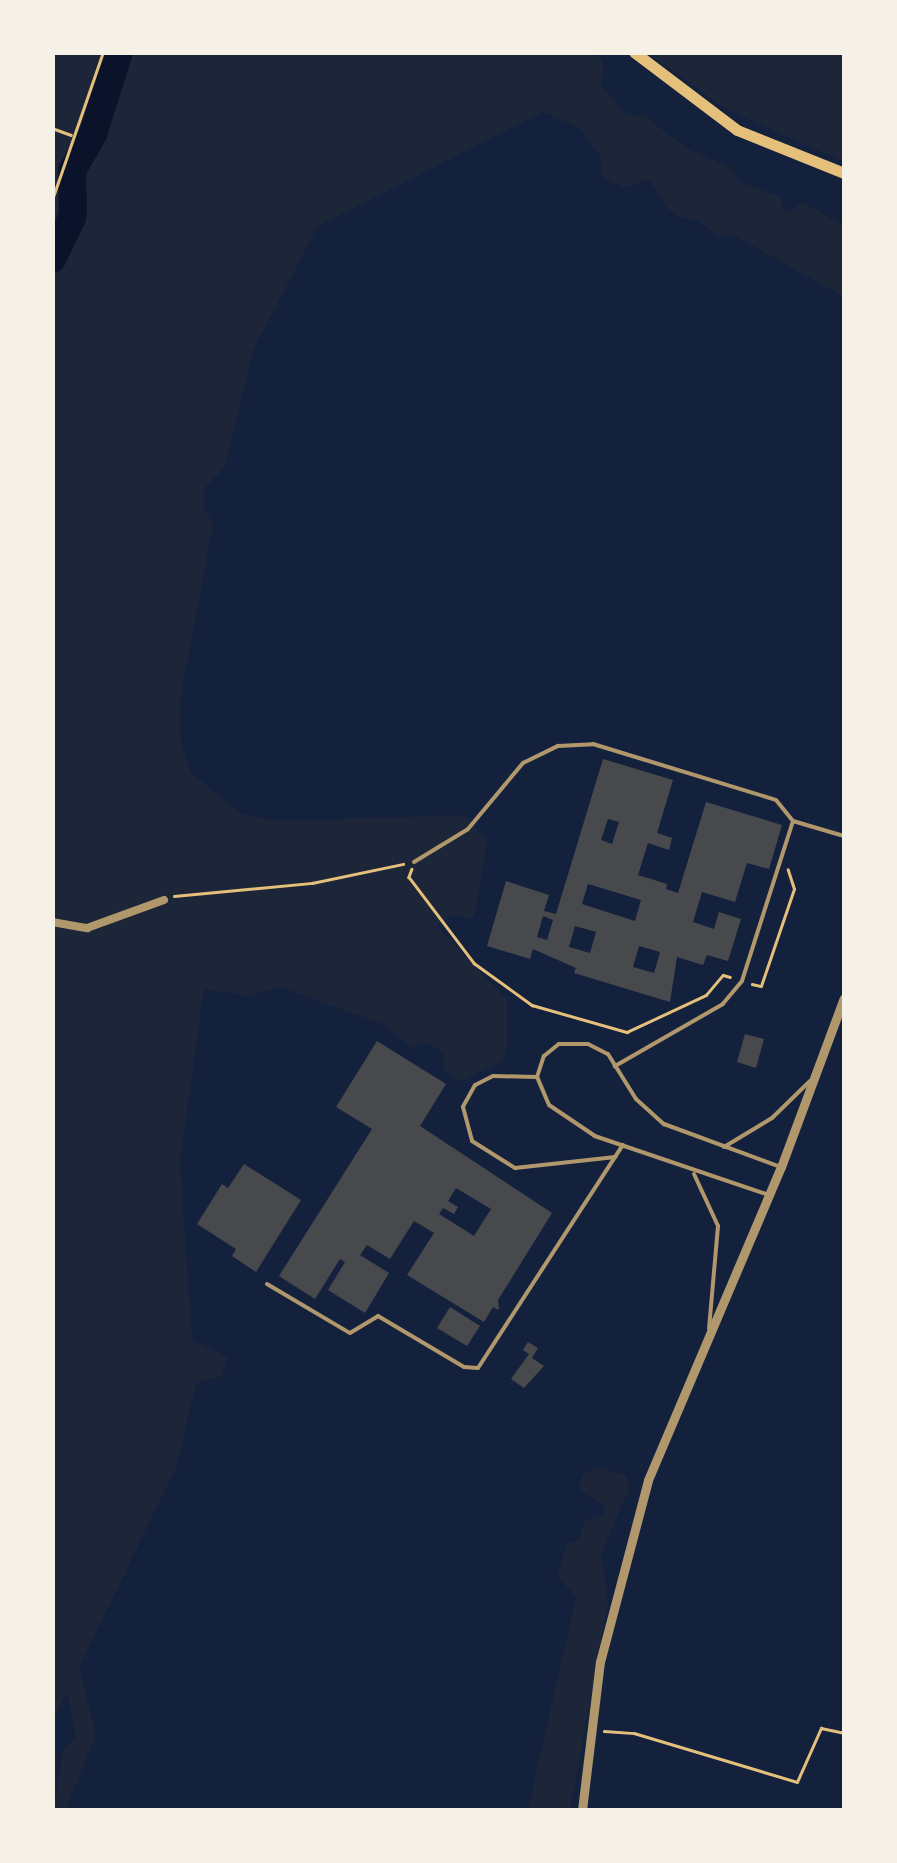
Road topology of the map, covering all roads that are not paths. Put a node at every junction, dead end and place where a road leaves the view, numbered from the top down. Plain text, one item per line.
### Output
1 (634, 52) edge
2 (840, 174) edge
3 (793, 821) junction
4 (844, 836) edge
5 (414, 862) road end
6 (164, 900) road end
7 (52, 922) edge
8 (844, 998) edge
9 (615, 1066) junction
10 (819, 1070) junction
11 (537, 1077) junction
12 (623, 1145) junction
13 (724, 1147) junction
14 (615, 1158) junction
15 (781, 1168) junction
16 (693, 1172) junction
17 (769, 1195) junction
18 (267, 1284) dead end
19 (708, 1339) junction
20 (582, 1810) edge

1 - 2 main road
3 - 4 lane
3 - 5 lane
3 - 9 lane
6 - 7 street
8 - 10 street
9 - 11 lane
9 - 13 lane
10 - 13 lane
10 - 15 street
11 - 12 lane
11 - 14 lane
12 - 14 lane
12 - 16 lane
13 - 15 lane
14 - 18 lane
15 - 17 street
16 - 17 lane
16 - 19 lane
17 - 19 street
19 - 20 street

